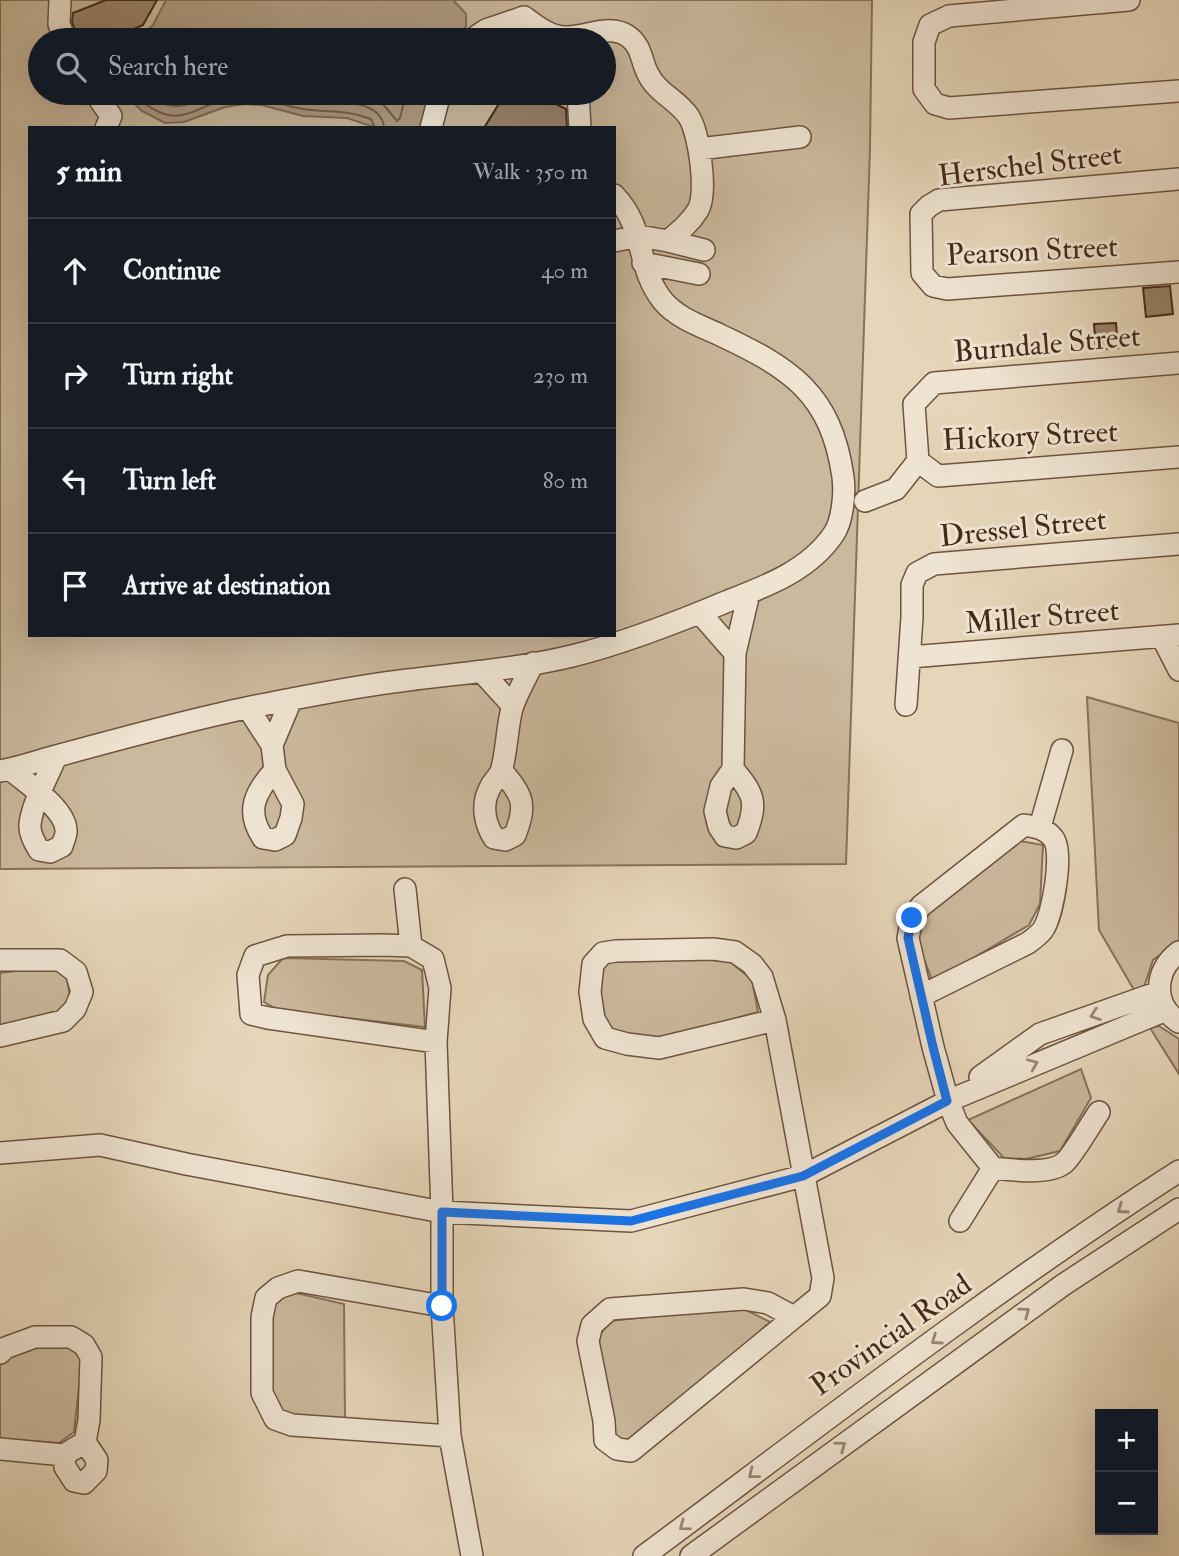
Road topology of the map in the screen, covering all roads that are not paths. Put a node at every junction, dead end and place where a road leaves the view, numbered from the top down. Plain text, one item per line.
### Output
1 (60, 0) edge
2 (1129, 0) edge
3 (524, 9) edge
4 (60, 28) edge
5 (490, 28) edge
6 (542, 28) edge
7 (616, 32) edge
8 (1179, 91) edge
9 (103, 105) edge
10 (437, 105) edge
11 (579, 105) edge
12 (107, 126) edge
13 (432, 126) edge
14 (580, 126) edge
15 (800, 137) dead end
16 (699, 149) junction
17 (1179, 179) edge
18 (616, 198) edge
19 (639, 236) junction
20 (616, 241) edge
21 (668, 241) junction
22 (922, 245) joint
23 (704, 250) dead end
24 (643, 263) junction
25 (1179, 272) edge
26 (699, 274) dead end
27 (1179, 363) edge
28 (915, 431) joint
29 (1179, 457) edge
30 (918, 461) junction
31 (865, 501) dead end
32 (1179, 544) edge
33 (749, 593) junction
34 (700, 613) junction
35 (1170, 636) edge
36 (734, 653) junction
37 (910, 657) junction
38 (533, 663) junction
39 (1179, 670) edge
40 (482, 672) junction
41 (291, 700) junction
42 (906, 705) dead end
43 (513, 706) junction
44 (248, 708) junction
45 (272, 745) junction
46 (1062, 750) dead end
47 (56, 756) junction
48 (733, 769) dead end
49 (5, 770) edge
50 (275, 771) dead end
51 (502, 771) dead end
52 (1040, 827) junction
53 (405, 889) dead end
54 (411, 946) junction
55 (1179, 952) edge
56 (0, 960) edge
57 (921, 996) junction
58 (1168, 1008) edge
59 (775, 1020) junction
60 (0, 1036) edge
61 (436, 1042) junction
62 (947, 1101) junction
63 (1099, 1112) dead end
64 (0, 1153) edge
65 (993, 1168) junction
66 (1179, 1171) edge
67 (803, 1176) junction
68 (1179, 1209) edge
69 (442, 1212) junction
70 (960, 1221) dead end
71 (442, 1306) junction
72 (794, 1317) junction
73 (0, 1353) edge
74 (450, 1436) junction
75 (85, 1442) junction
76 (794, 1442) junction
77 (0, 1449) edge
78 (64, 1455) junction
79 (811, 1468) junction
80 (472, 1556) edge
81 (644, 1556) edge
82 (691, 1556) edge

1 - 4 street
2 - 8 street
3 - 5 street
3 - 6 street
7 - 16 street
9 - 12 street
10 - 13 street
11 - 14 street
15 - 16 street
16 - 21 street
17 - 22 street, Herschel Street
18 - 19 street
19 - 20 street
19 - 21 street
19 - 24 street
21 - 23 street
22 - 25 street, Pearson Street
24 - 26 street
24 - 33 street
27 - 28 street, Burndale Street
28 - 30 street, Hickory Street
29 - 30 street, Hickory Street
30 - 31 street
32 - 37 street, Dressel Street
33 - 34 street
33 - 36 street
34 - 36 street
34 - 38 street
35 - 37 street, Miller Street
35 - 39 street
36 - 48 street
37 - 42 street, Dressel Street
38 - 40 street
38 - 43 street
40 - 41 street
40 - 43 street
41 - 44 street
41 - 45 street
43 - 51 street
44 - 45 street
44 - 47 street
45 - 50 street
46 - 52 street
47 - 49 street
47 - 49 street
52 - 57 street
52 - 57 street
53 - 54 street
54 - 61 street
54 - 61 street
55 - 58 street
56 - 60 street
57 - 62 street
58 - 62 street
59 - 59 street
59 - 67 street
61 - 69 street
62 - 65 street
62 - 67 street
63 - 65 street
64 - 69 street
65 - 70 street
66 -> 76 street, Provincial Road
67 - 69 street
67 - 72 street
79 -> 68 street, Provincial Road
69 - 71 street
71 - 74 street
71 - 74 street
72 - 72 street
73 - 75 street
74 - 80 street
75 - 78 street
75 - 78 street
76 - 79 street
76 -> 81 street, Provincial Road
77 - 78 street
79 - 82 street, Provincial Road

